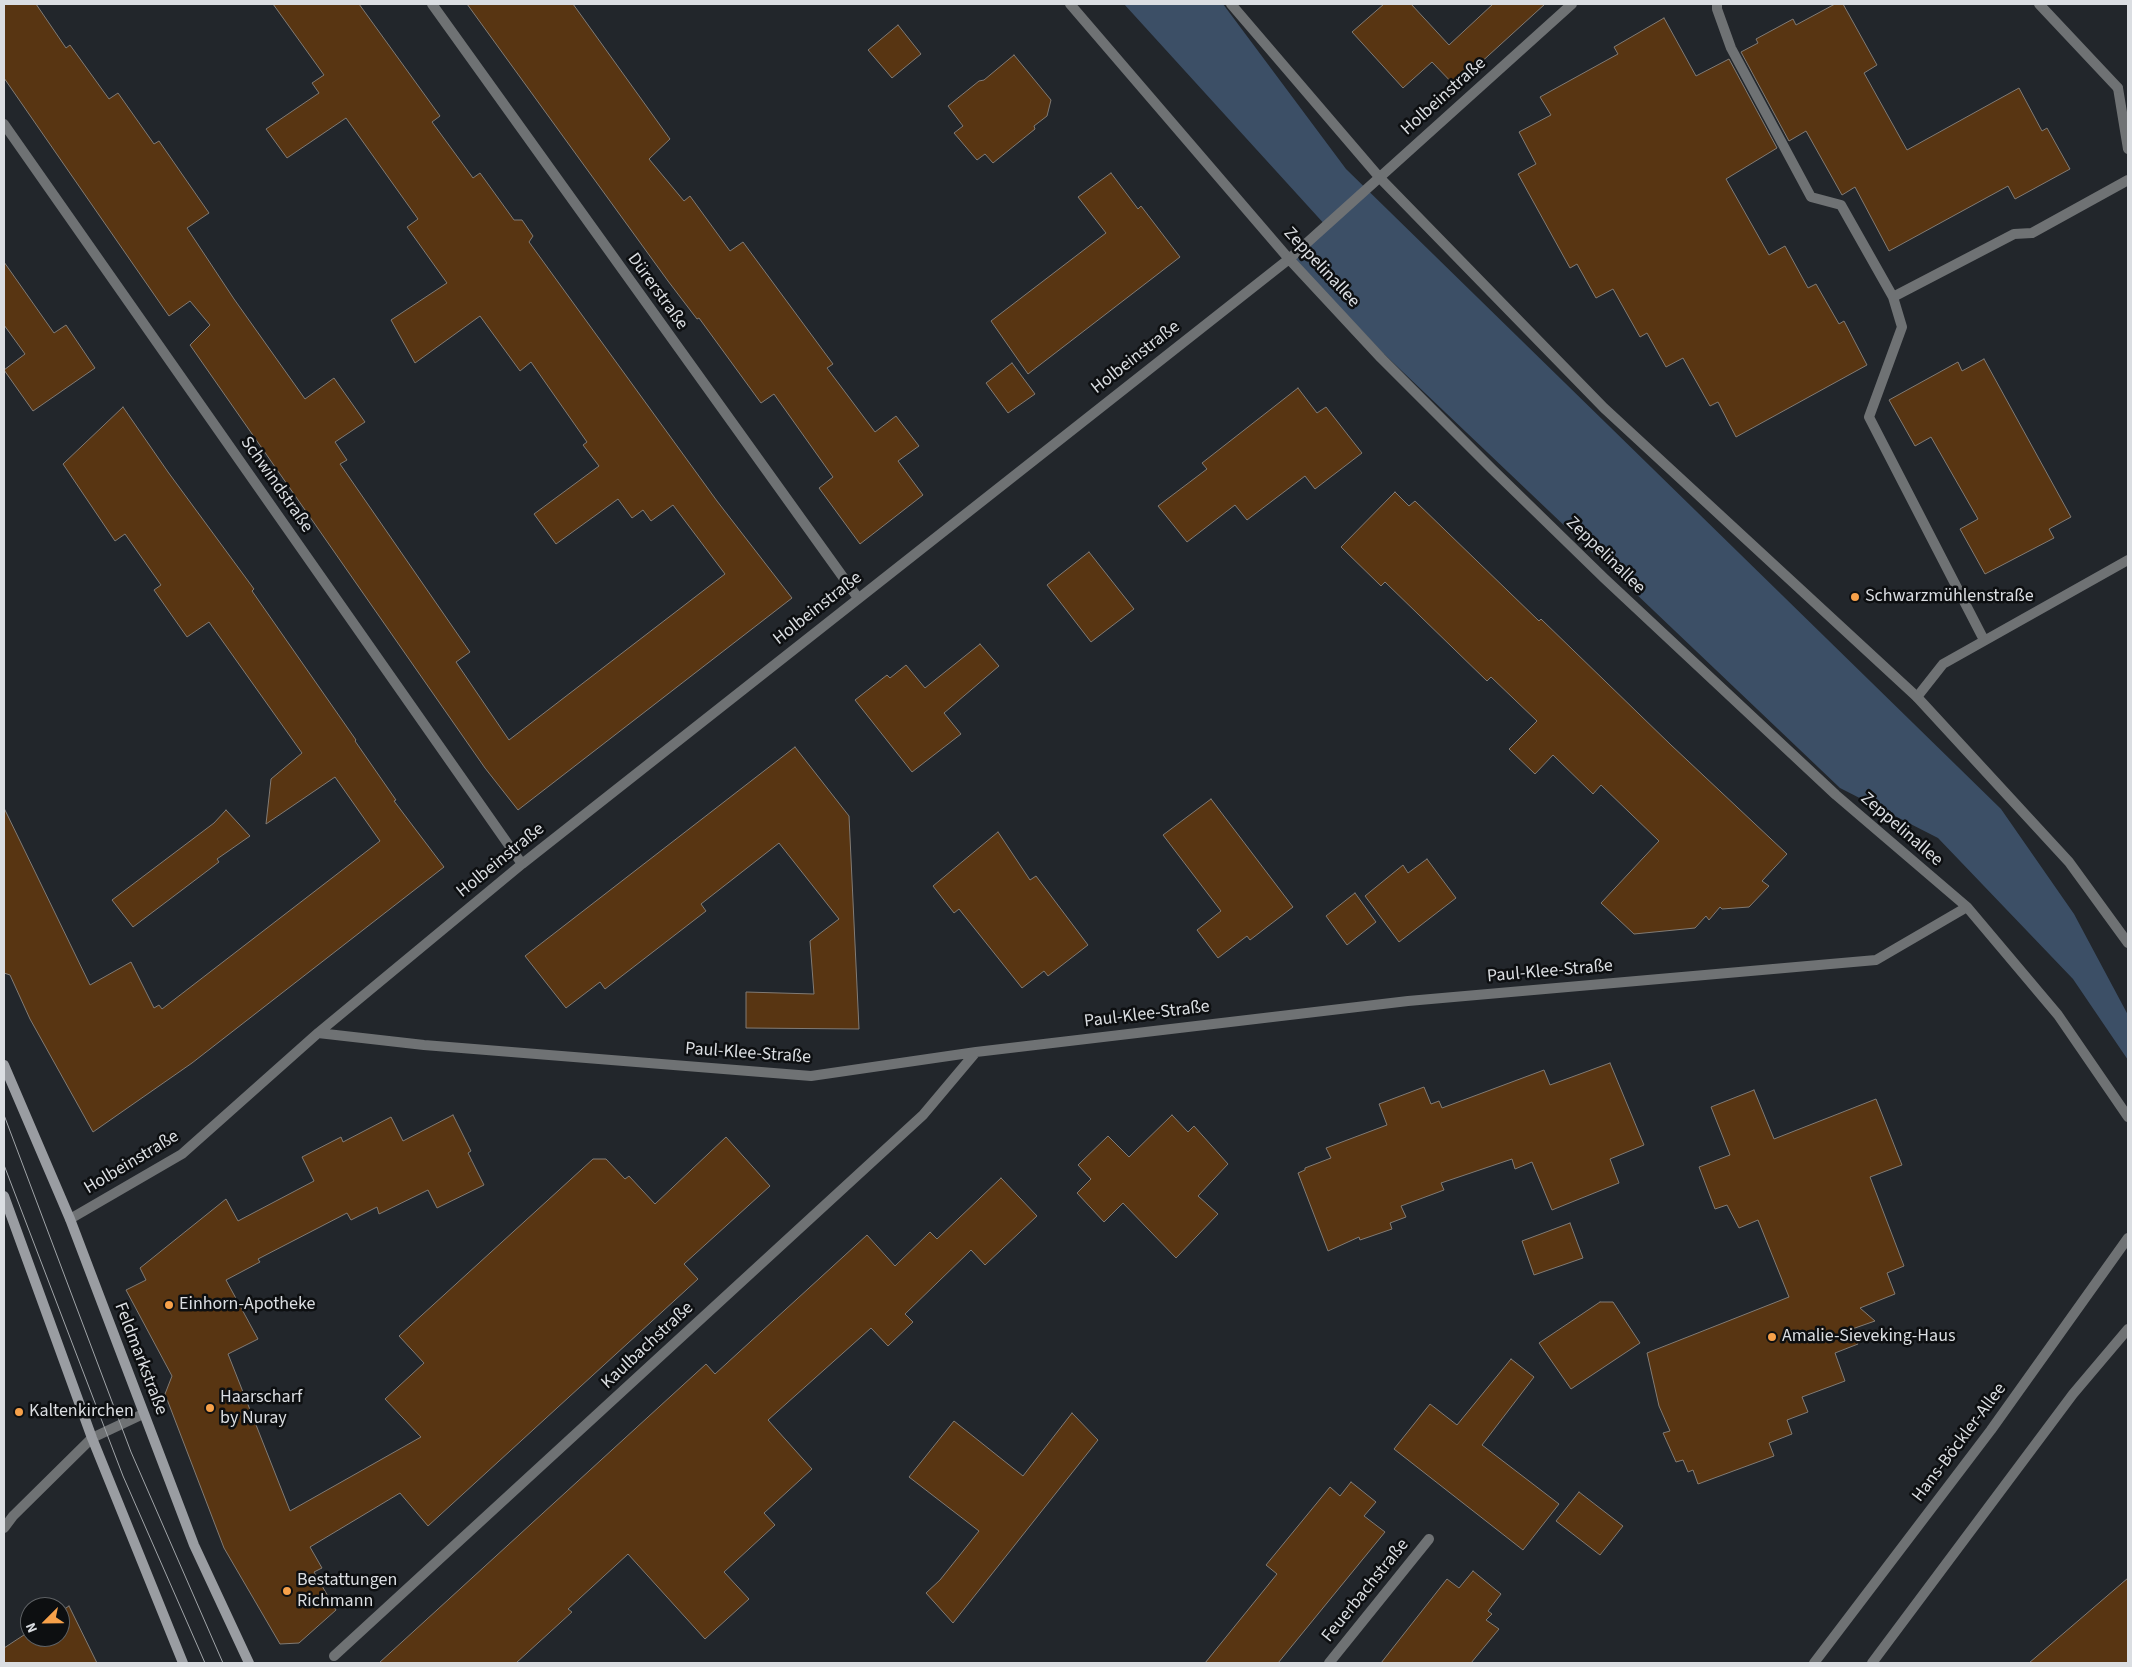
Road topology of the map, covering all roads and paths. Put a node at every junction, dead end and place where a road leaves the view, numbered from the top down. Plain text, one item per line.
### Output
1 (432, 4) edge
2 (1070, 4) edge
3 (1231, 4) edge
4 (1572, 4) edge
5 (1717, 4) edge
6 (2039, 4) edge
7 (4, 124) edge
8 (2128, 149) edge
9 (1380, 178) junction
10 (2128, 180) edge
11 (1289, 259) junction
12 (1893, 298) junction
13 (2128, 560) edge
14 (858, 598) junction
15 (1984, 640) junction
16 (1917, 697) junction
17 (522, 864) junction
18 (1967, 907) junction
19 (2128, 943) edge
20 (318, 1033) junction
21 (976, 1052) junction
22 (4, 1065) edge
23 (2128, 1117) edge
24 (4, 1196) edge
25 (70, 1220) junction
26 (2128, 1238) edge
27 (2128, 1329) edge
28 (143, 1414) junction
29 (92, 1438) junction
30 (4, 1528) edge
31 (1429, 1539) dead end
32 (334, 1656) dead end
33 (183, 1663) edge
34 (249, 1663) edge
35 (1329, 1663) edge
36 (1814, 1663) edge
37 (1872, 1663) edge

1 - 14 street, Dürerstraße
2 - 11 street, Zeppelinallee
3 - 9 street
4 - 9 street, Holbeinstraße
5 - 12 street
6 - 8 street
7 - 17 street, Schwindstraße
9 - 11 street, Holbeinstraße
9 - 16 street
10 - 12 street
11 - 14 street, Holbeinstraße
11 - 18 street, Zeppelinallee
12 - 15 street
13 - 15 street
14 - 17 street, Holbeinstraße
15 - 16 street
16 - 19 street
17 - 20 street, Holbeinstraße
18 - 21 street, Paul-Klee-Straße
18 - 23 street, Zeppelinallee
20 - 21 street, Paul-Klee-Straße
20 - 25 street, Holbeinstraße
21 - 32 street, Kaulbachstraße
22 - 25 main road, Feldmarkstraße
24 - 29 main road
25 - 28 main road, Feldmarkstraße
26 - 36 street, Hans-Böckler-Allee
27 - 37 street
28 - 29 street
28 - 34 main road, Feldmarkstraße
29 - 30 street
29 - 33 main road
31 - 35 street, Feuerbachstraße

